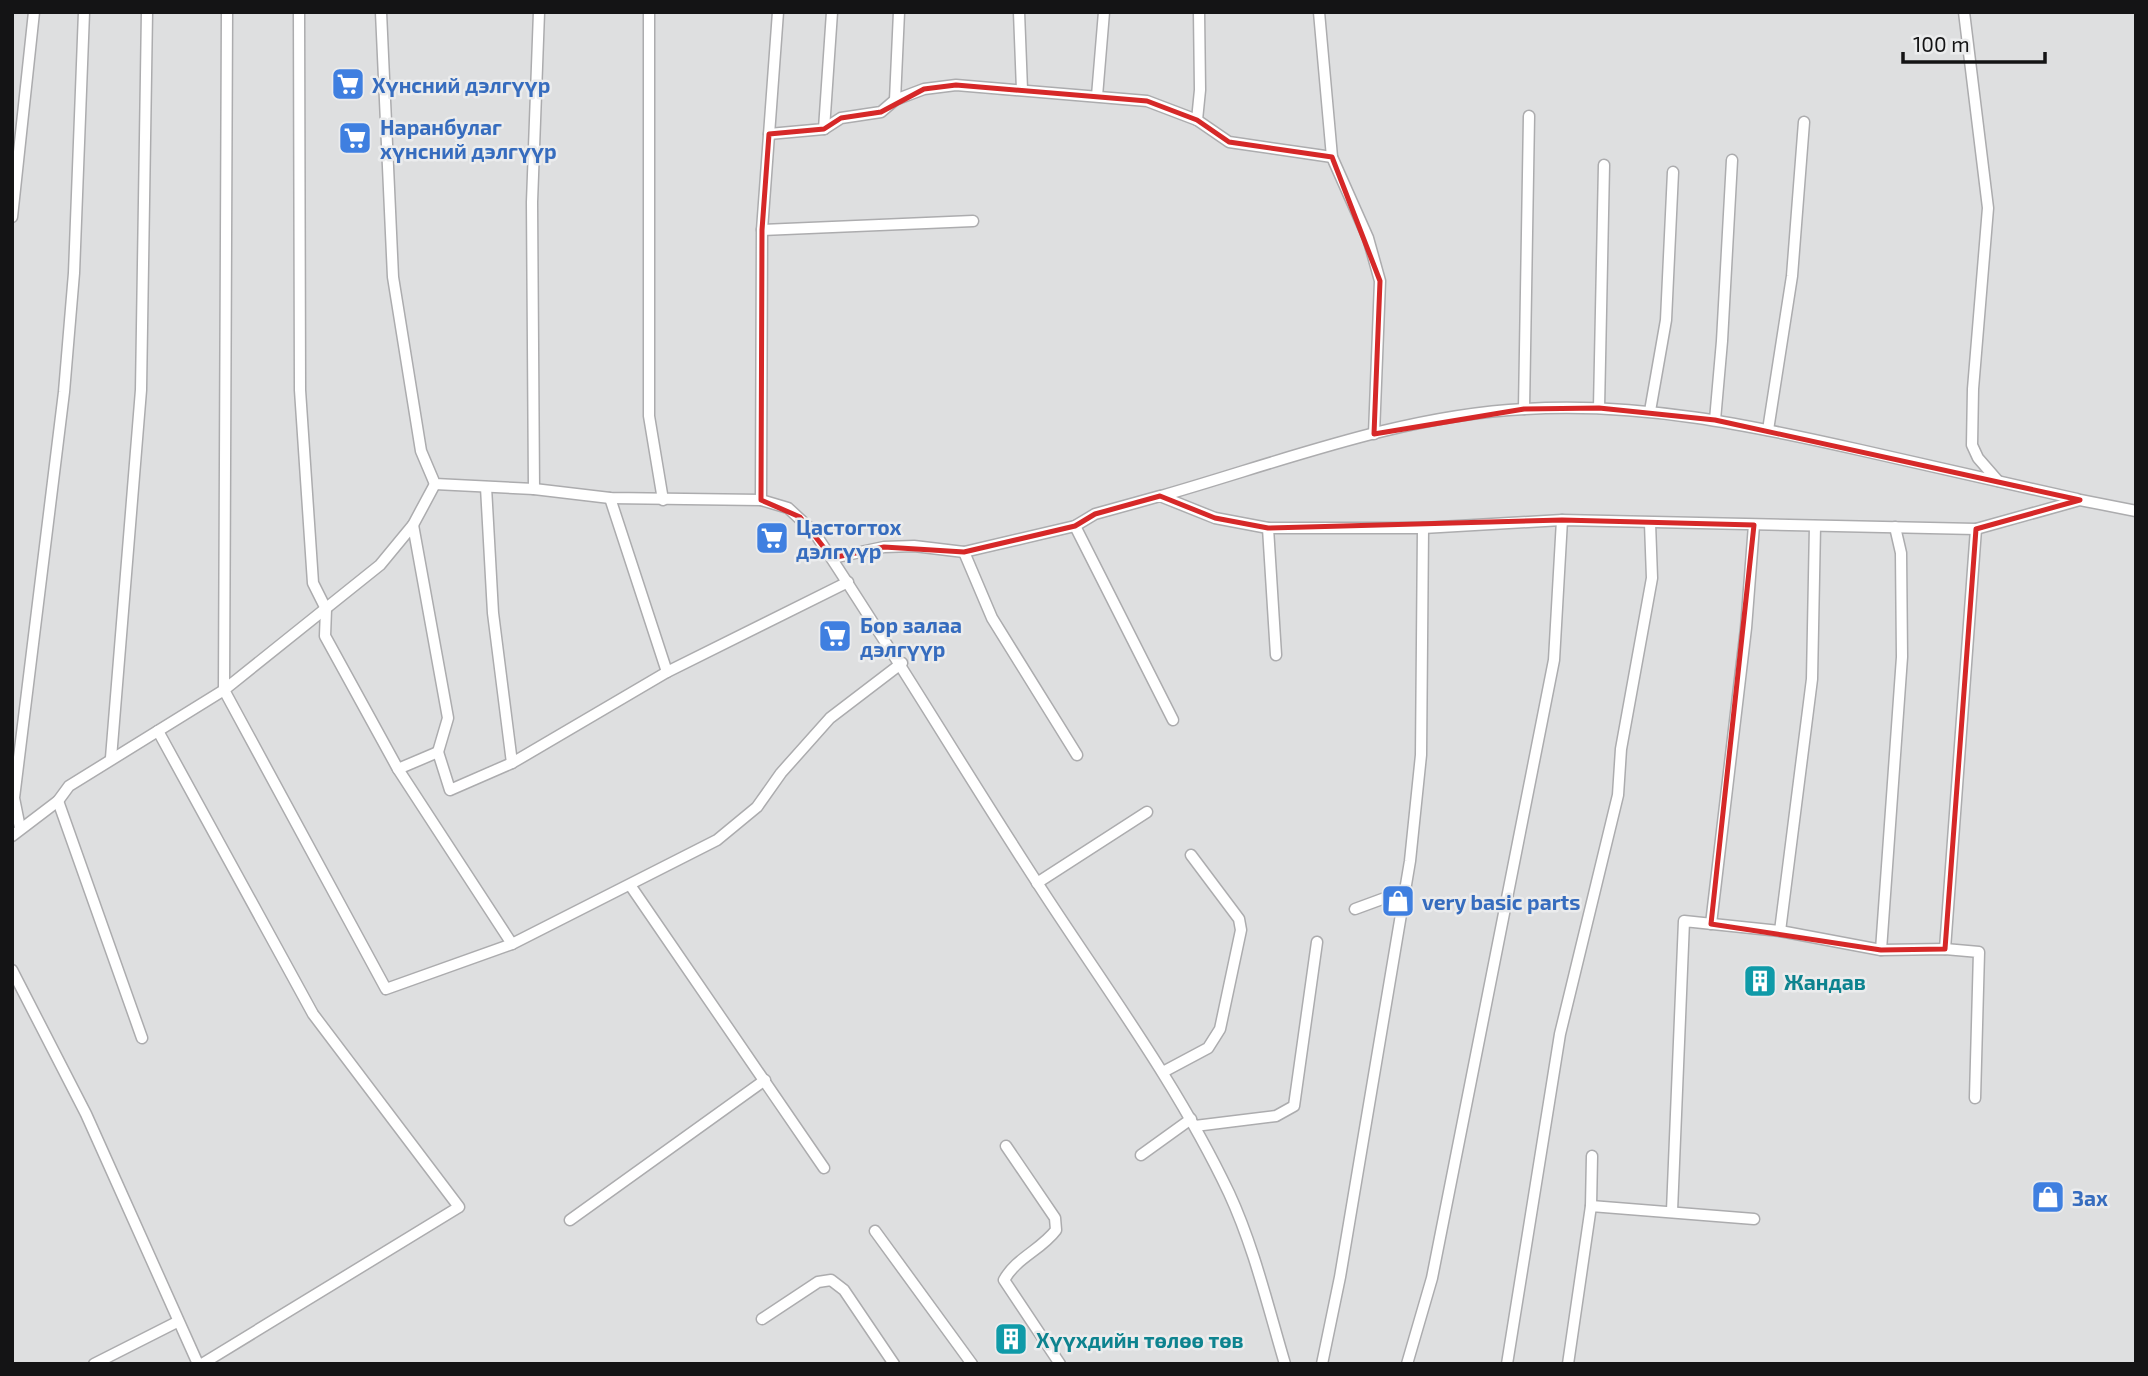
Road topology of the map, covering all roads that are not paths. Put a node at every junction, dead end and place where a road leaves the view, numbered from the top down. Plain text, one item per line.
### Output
1 (34, 12) edge
2 (84, 12) edge
3 (147, 12) edge
4 (227, 12) edge
5 (299, 12) edge
6 (381, 12) edge
7 (540, 12) edge
8 (649, 12) edge
9 (778, 12) edge
10 (832, 12) edge
11 (899, 12) edge
12 (1019, 12) edge
13 (1104, 12) edge
14 (1199, 12) edge
15 (1318, 12) edge
16 (1964, 12) edge
17 (1022, 90) junction
18 (1097, 96) junction
19 (895, 100) junction
20 (1530, 116) dead end
21 (1197, 120) junction
22 (1804, 122) dead end
23 (824, 129) junction
24 (769, 134) junction
25 (1332, 157) junction
26 (1732, 160) dead end
27 (1604, 165) dead end
28 (1673, 172) dead end
29 (12, 217) edge
30 (973, 221) dead end
31 (762, 230) junction
32 (1599, 408) junction
33 (1524, 409) junction
34 (1650, 411) junction
35 (1715, 420) junction
36 (1768, 430) junction
37 (1374, 434) junction
38 (1998, 481) junction
39 (435, 484) junction
40 (486, 487) junction
41 (534, 489) junction
42 (1160, 496) junction
43 (610, 498) junction
44 (663, 500) junction
45 (761, 500) junction
46 (2080, 500) junction
47 (2136, 511) edge
48 (1562, 520) junction
49 (1650, 523) junction
50 (413, 525) junction
51 (1754, 525) junction
52 (1075, 526) junction
53 (1815, 526) junction
54 (1895, 527) junction
55 (1268, 528) junction
56 (1423, 528) junction
57 (1976, 528) junction
58 (964, 552) junction
59 (832, 558) junction
60 (848, 582) junction
61 (326, 609) junction
62 (1276, 655) dead end
63 (902, 663) junction
64 (667, 672) junction
65 (224, 690) junction
66 (1173, 720) dead end
67 (158, 731) junction
68 (438, 752) junction
69 (1077, 755) dead end
70 (111, 758) junction
71 (512, 763) junction
72 (398, 769) junction
73 (58, 801) junction
74 (1147, 812) dead end
75 (16, 832) edge
76 (1191, 855) dead end
77 (1037, 883) junction
78 (630, 885) junction
79 (1404, 891) junction
80 (1355, 909) dead end
81 (1711, 924) junction
82 (1780, 931) junction
83 (1317, 942) dead end
84 (512, 944) junction
85 (1945, 949) junction
86 (1881, 950) junction
87 (12, 970) edge
88 (142, 1038) dead end
89 (1163, 1072) junction
90 (765, 1080) junction
91 (1975, 1098) dead end
92 (1193, 1122) junction
93 (1006, 1146) dead end
94 (1141, 1155) dead end
95 (1592, 1156) dead end
96 (824, 1168) dead end
97 (1591, 1206) junction
98 (1672, 1211) junction
99 (1754, 1219) dead end
100 (570, 1220) dead end
101 (875, 1231) dead end
102 (762, 1319) dead end
103 (177, 1322) junction
104 (94, 1364) edge
105 (200, 1364) edge
106 (894, 1364) edge
107 (972, 1364) edge
108 (1060, 1364) edge
109 (1285, 1364) edge
110 (1322, 1364) edge
111 (1407, 1364) edge
112 (1507, 1364) edge
113 (1568, 1364) edge

1 - 29 street
2 - 75 street
3 - 70 street
4 - 65 street
5 - 61 street
6 - 39 street
7 - 41 street
8 - 44 street
9 - 24 street
10 - 23 street
11 - 19 street
12 - 17 street
13 - 18 street
14 - 21 street
15 - 25 street
16 - 38 street
17 - 18 street
17 - 19 street
18 - 21 street
19 - 23 street
20 - 33 street
21 - 25 street
22 - 36 street
23 - 24 street
24 - 31 street
25 - 37 street
26 - 35 street
27 - 32 street
28 - 34 street
30 - 31 street
31 - 45 street
32 - 33 street
32 - 34 street
33 - 37 street
34 - 35 street
35 - 36 street
36 - 38 street
37 - 42 street
38 - 46 street
39 - 40 street
39 - 50 street
40 - 41 street
40 - 71 street
41 - 43 street
42 - 52 street
42 - 55 street
43 - 44 street
43 - 64 street
44 - 45 street
45 - 59 street
46 - 47 street
46 - 57 street
48 - 49 street
48 - 56 street
48 - 111 street
49 - 51 street
49 - 112 street
50 - 61 street
50 - 68 street
51 - 53 street
51 - 81 street
52 - 58 street
52 - 66 street
53 - 54 street
53 - 82 street
54 - 57 street
54 - 86 street
55 - 56 street
55 - 62 street
56 - 79 street
57 - 85 street
58 - 59 street
58 - 69 street
59 - 60 street
60 - 63 street
60 - 64 street
61 - 65 street
61 - 72 street
63 - 77 street
63 - 78 street
64 - 71 street
65 - 67 street
65 - 84 street
67 - 70 street
67 - 105 street
68 - 71 street
68 - 72 street
70 - 73 street
72 - 84 street
73 - 75 street
73 - 88 street
74 - 77 street
76 - 89 street
77 - 89 street
78 - 84 street
78 - 90 street
79 - 80 street
79 - 110 street
81 - 82 street
81 - 98 street
82 - 86 street
83 - 92 street
85 - 86 street
85 - 91 street
87 - 103 street
89 - 92 street
90 - 96 street
90 - 100 street
92 - 94 street
92 - 109 street
93 - 108 street
95 - 97 street
97 - 98 street
97 - 113 street
98 - 99 street
101 - 107 street
102 - 106 street
103 - 104 street
103 - 105 street

